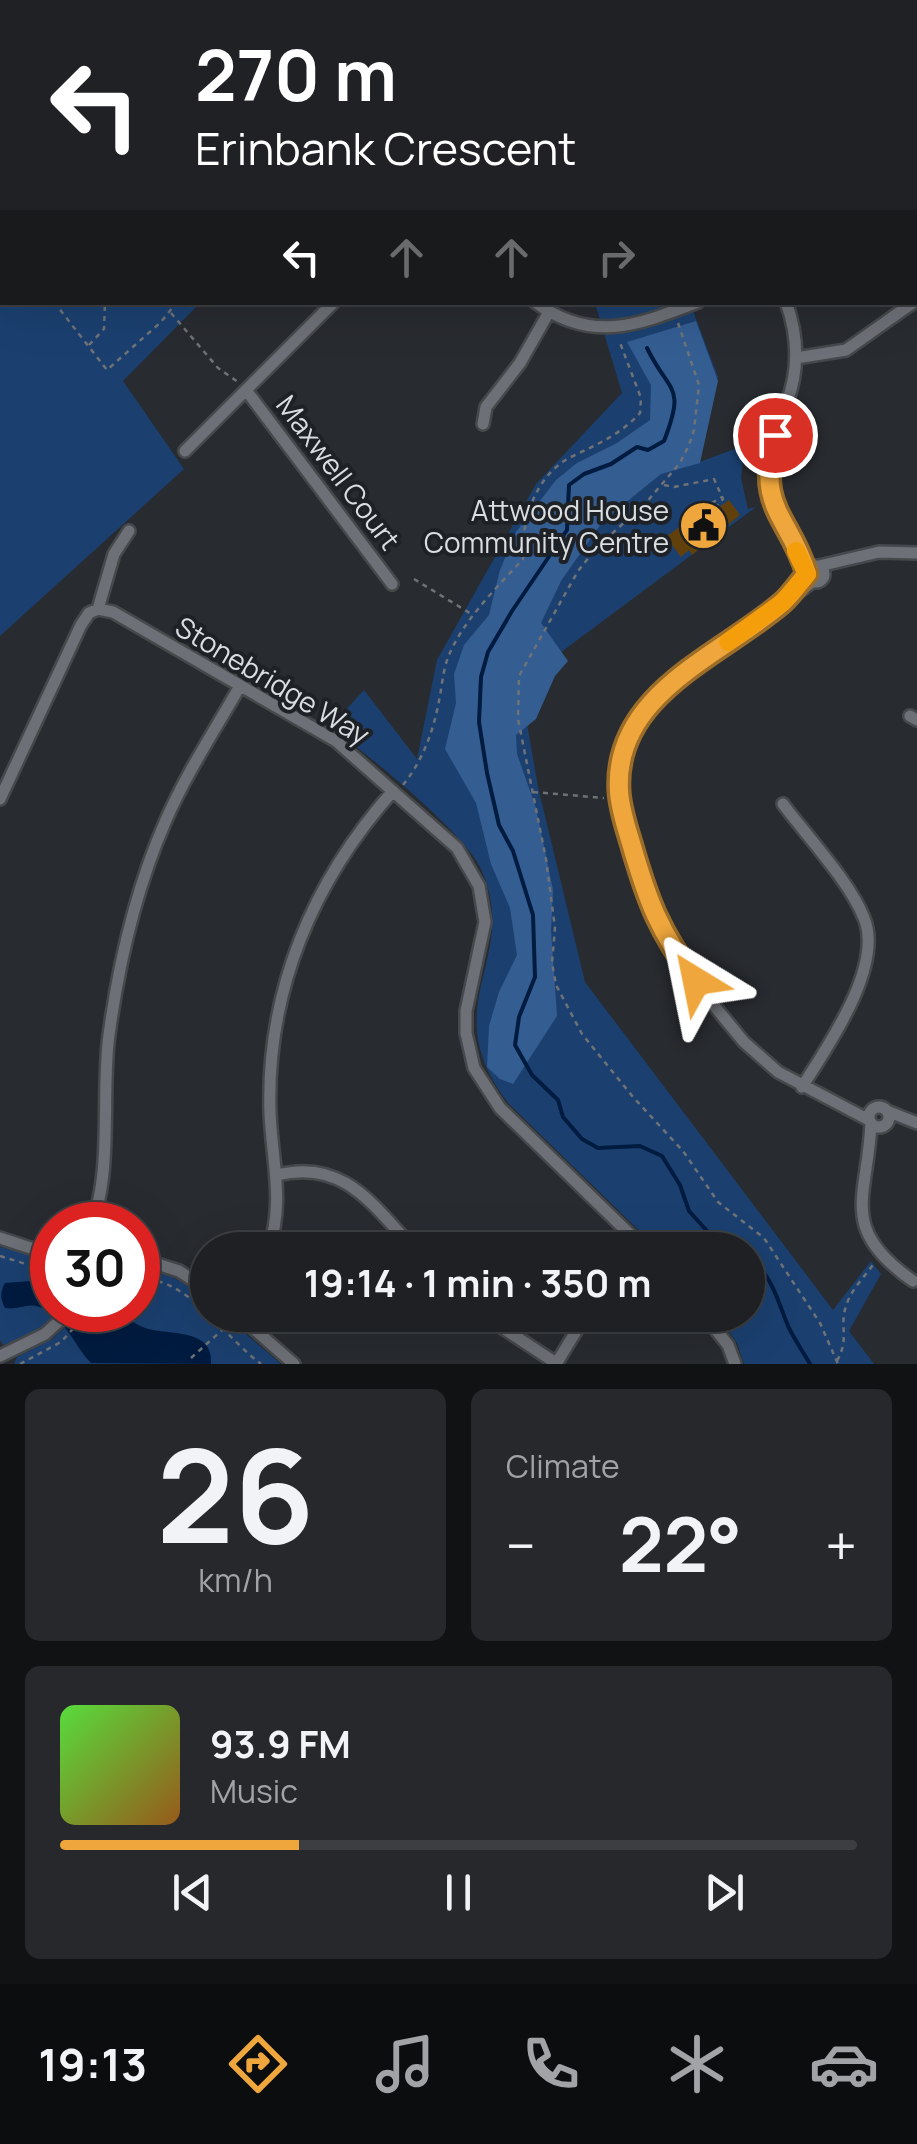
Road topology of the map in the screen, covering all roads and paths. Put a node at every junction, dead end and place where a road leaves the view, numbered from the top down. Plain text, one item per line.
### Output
1 (56, 305) edge
2 (105, 305) edge
3 (175, 305) edge
4 (331, 305) edge
5 (539, 305) edge
6 (690, 305) edge
7 (786, 305) edge
8 (909, 305) edge
9 (170, 312) junction
10 (549, 312) junction
11 (619, 340) dead end
12 (88, 346) junction
13 (796, 358) junction
14 (246, 390) junction
15 (483, 424) dead end
16 (185, 451) dead end
17 (662, 484) dead end
18 (723, 496) junction
19 (703, 508) dead end
20 (714, 509) dead end
21 (129, 531) dead end
22 (917, 538) edge
23 (916, 552) edge
24 (814, 572) junction
25 (414, 579) dead end
26 (392, 584) dead end
27 (98, 609) junction
28 (476, 616) junction
29 (240, 686) junction
30 (394, 792) junction
31 (531, 792) dead end
32 (604, 798) dead end
33 (0, 799) edge
34 (783, 804) dead end
35 (802, 1087) junction
36 (878, 1119) junction
37 (916, 1122) edge
38 (277, 1175) junction
39 (98, 1202) edge
40 (272, 1232) edge
41 (398, 1232) edge
42 (627, 1232) edge
43 (0, 1238) edge
44 (30, 1246) edge
45 (882, 1252) junction
46 (0, 1256) edge
47 (30, 1265) edge
48 (160, 1265) edge
49 (190, 1278) edge
50 (160, 1281) edge
51 (914, 1281) dead end
52 (190, 1298) edge
53 (47, 1332) edge
54 (70, 1332) edge
55 (222, 1332) joint
56 (257, 1332) edge
57 (509, 1332) edge
58 (575, 1332) edge
59 (718, 1332) edge
60 (0, 1354) edge
61 (190, 1358) dead end
62 (836, 1362) edge
63 (556, 1363) edge
64 (20, 1364) edge
65 (260, 1364) edge
66 (294, 1364) edge
67 (735, 1364) edge

1 - 12 path
2 - 12 path
3 - 9 path
4 - 14 street
5 - 10 street
6 - 10 street
7 - 13 street
8 - 13 street
9 - 12 path
9 - 14 path
10 - 15 street
11 - 28 path
13 - 24 street
14 - 16 street
14 - 26 street, Maxwell Court
17 - 18 path
18 - 19 path
18 - 20 path
21 - 27 street
22 - 23 street
23 - 24 street
24 - 35 street
25 - 28 path
27 - 29 street, Stonebridge Way
27 - 33 street
28 - 30 path
29 - 30 street, Stonebridge Way
29 - 39 street
30 - 38 street
30 - 42 street, Stonebridge Way
31 - 32 path
34 - 35 street
35 - 36 street
36 - 37 street
36 - 45 street
38 - 40 street
38 - 41 street
43 - 44 street
45 - 51 street
45 - 62 path
46 - 47 path
48 - 49 street
50 - 52 path
53 - 60 street
54 - 64 path
55 - 61 path
55 - 65 path
56 - 66 street
57 - 63 street
58 - 63 street
59 - 67 street

